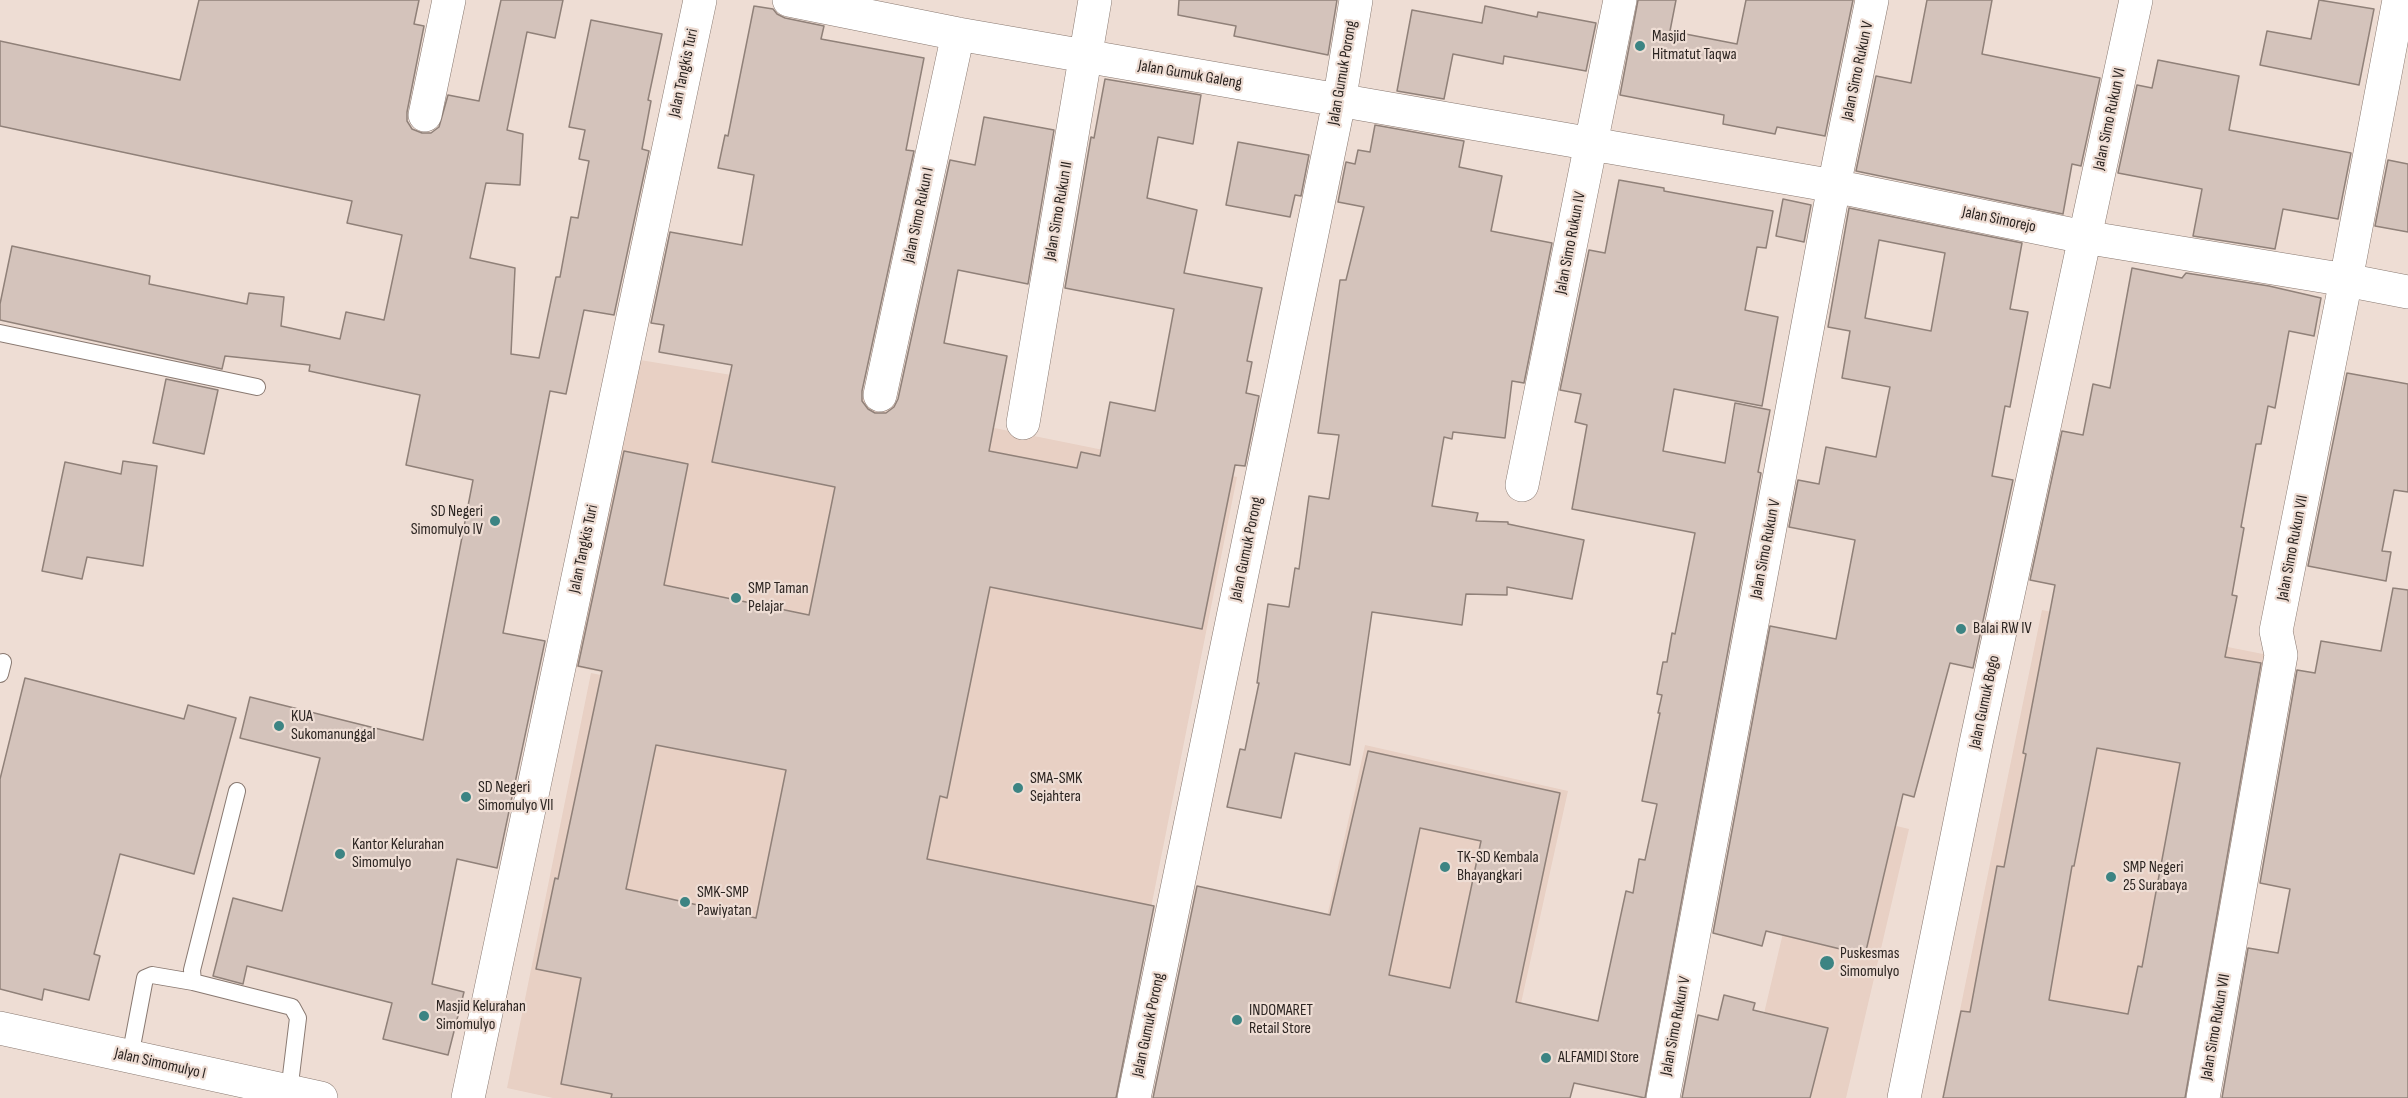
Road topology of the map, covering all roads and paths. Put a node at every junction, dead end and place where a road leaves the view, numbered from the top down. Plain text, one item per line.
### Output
1 (449, 0) edge
2 (700, 0) edge
3 (789, 0) edge
4 (1095, 0) edge
5 (1356, 0) edge
6 (1620, 0) edge
7 (1872, 0) edge
8 (2136, 0) edge
9 (2398, 0) edge
10 (958, 34) junction
11 (1085, 56) junction
12 (1339, 102) junction
13 (425, 115) dead end
14 (1591, 143) junction
15 (1834, 186) junction
16 (2084, 237) junction
17 (2346, 280) junction
18 (2408, 292) edge
19 (0, 333) edge
20 (257, 387) dead end
21 (880, 395) dead end
22 (1023, 423) dead end
23 (1522, 485) dead end
24 (237, 790) dead end
25 (193, 982) junction
26 (0, 1028) edge
27 (130, 1057) junction
28 (289, 1092) junction
29 (321, 1098) edge
30 (468, 1098) edge
31 (1134, 1098) edge
32 (1663, 1098) edge
33 (1904, 1098) edge
34 (2203, 1098) edge

1 - 13 street
2 - 30 street, Jalan Tangkis Turi
3 - 10 street, Jalan Gumuk Galeng
4 - 11 street, Jalan Simo Rukun II
5 - 12 street, Jalan Gumuk Porong
6 - 14 street, Jalan Simo Rukun IV
7 - 15 street, Jalan Simo Rukun V
8 - 16 street, Jalan Simo Rukun VI
9 - 17 street, Jalan Simo Rukun VII
10 - 11 street, Jalan Gumuk Galeng
10 - 21 street, Jalan Simo Rukun I
11 - 12 street, Jalan Gumuk Galeng
11 - 22 street, Jalan Simo Rukun II
12 - 14 street, Jalan Gumuk Galeng
12 - 31 street, Jalan Gumuk Porong
14 - 15 street, Jalan Simorejo
14 - 23 street, Jalan Simo Rukun IV
15 - 16 street, Jalan Simorejo
15 - 32 street, Jalan Simo Rukun V
16 - 17 street, Jalan Simorejo
16 - 33 street, Jalan Gumuk Bogo
17 - 18 street, Jalan Simorejo
17 - 34 street, Jalan Simo Rukun VII
19 - 20 lane
24 - 25 lane
25 - 27 lane
25 - 28 lane
26 - 27 street, Jalan Simomulyo I
27 - 28 street, Jalan Simomulyo I
28 - 29 street, Jalan Simomulyo I

